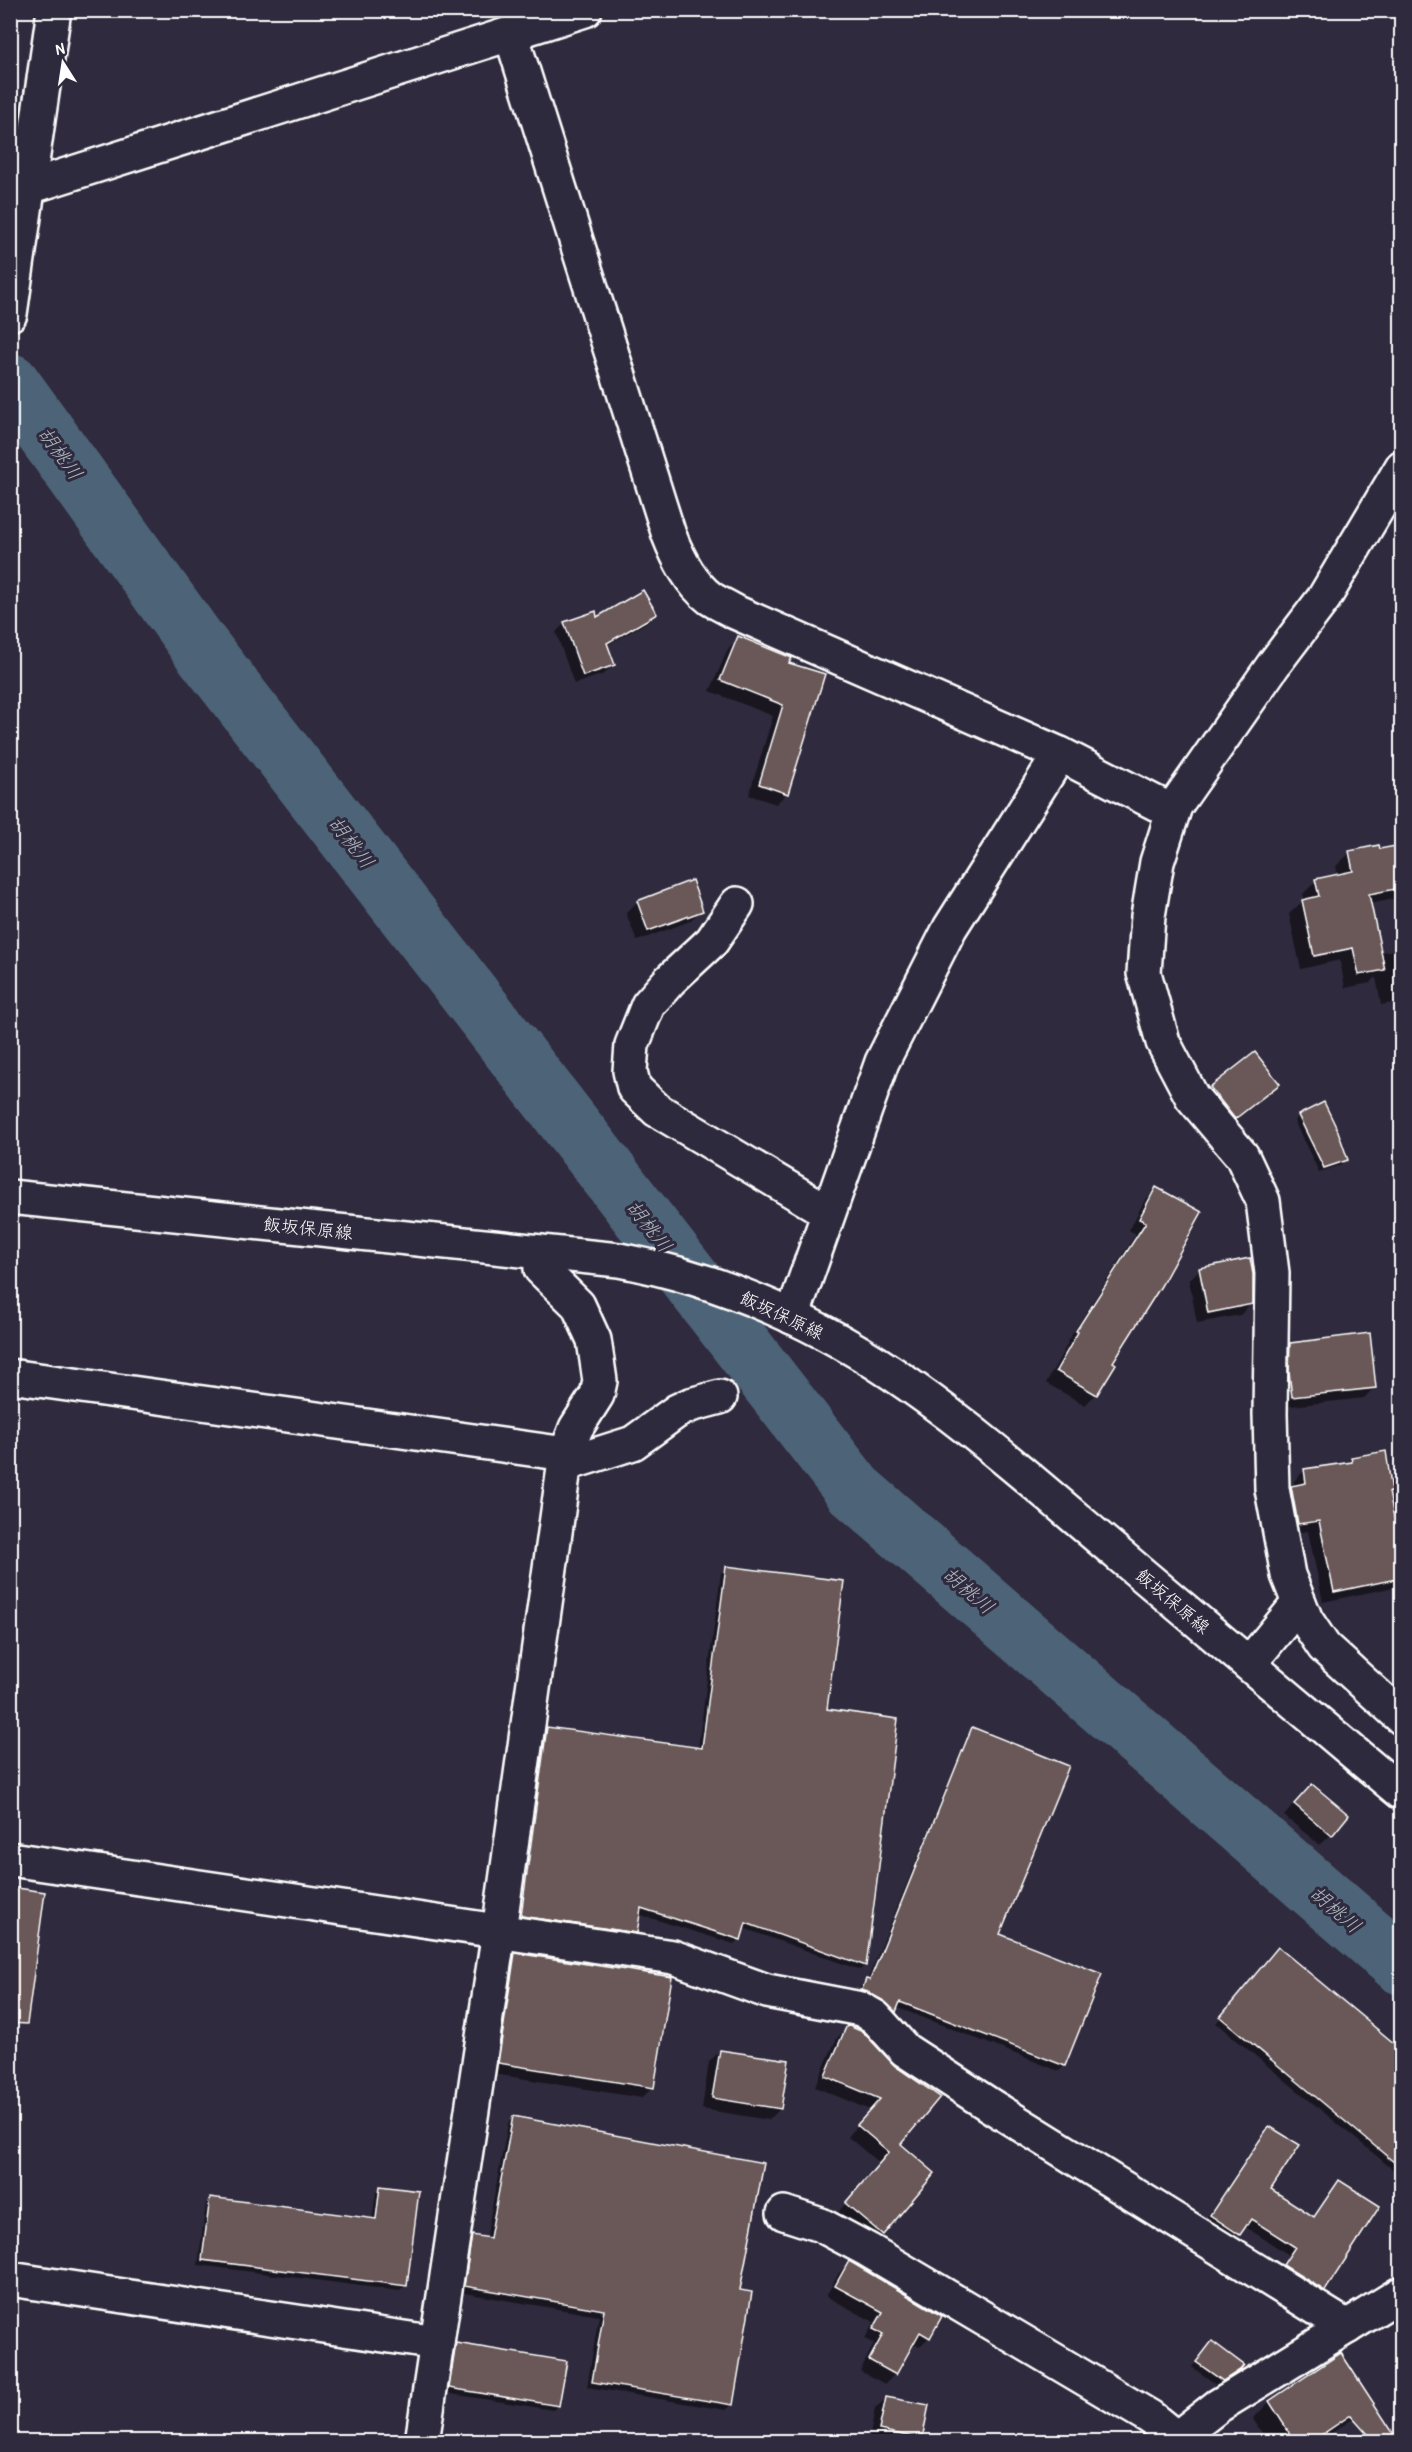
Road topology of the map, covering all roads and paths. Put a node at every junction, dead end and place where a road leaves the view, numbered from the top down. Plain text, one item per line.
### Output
1 (54, 10) edge
2 (585, 10) edge
3 (512, 34) junction
4 (29, 187) junction
5 (10, 314) edge
6 (1401, 467) edge
7 (1060, 754) junction
8 (1173, 812) junction
9 (737, 904) dead end
10 (10, 1197) edge
11 (828, 1212) junction
12 (540, 1252) junction
13 (788, 1315) junction
14 (10, 1376) edge
15 (720, 1397) dead end
16 (566, 1454) junction
17 (1299, 1603) junction
18 (1249, 1665) junction
19 (1401, 1718) edge
20 (1401, 1793) edge
21 (10, 1859) edge
22 (499, 1932) junction
23 (784, 2213) dead end
24 (10, 2279) edge
25 (1401, 2293) edge
26 (1347, 2327) junction
27 (437, 2343) junction
28 (1176, 2440) edge
29 (422, 2442) edge

1 - 4 street
2 - 3 street
3 - 4 street
3 - 7 street
4 - 5 street
6 - 8 street
7 - 8 street
7 - 11 street
8 - 17 street
9 - 11 street
10 - 12 street, 飯坂保原線
11 - 13 street
12 - 13 street, 飯坂保原線
12 - 16 street
13 - 18 street, 飯坂保原線
14 - 16 street
15 - 16 street
16 - 22 street
17 - 18 street
17 - 19 street
18 - 20 street, 飯坂保原線
21 - 22 street
22 - 26 street
22 - 27 street
23 - 28 street
24 - 27 street
25 - 26 street
26 - 28 street
27 - 29 street

